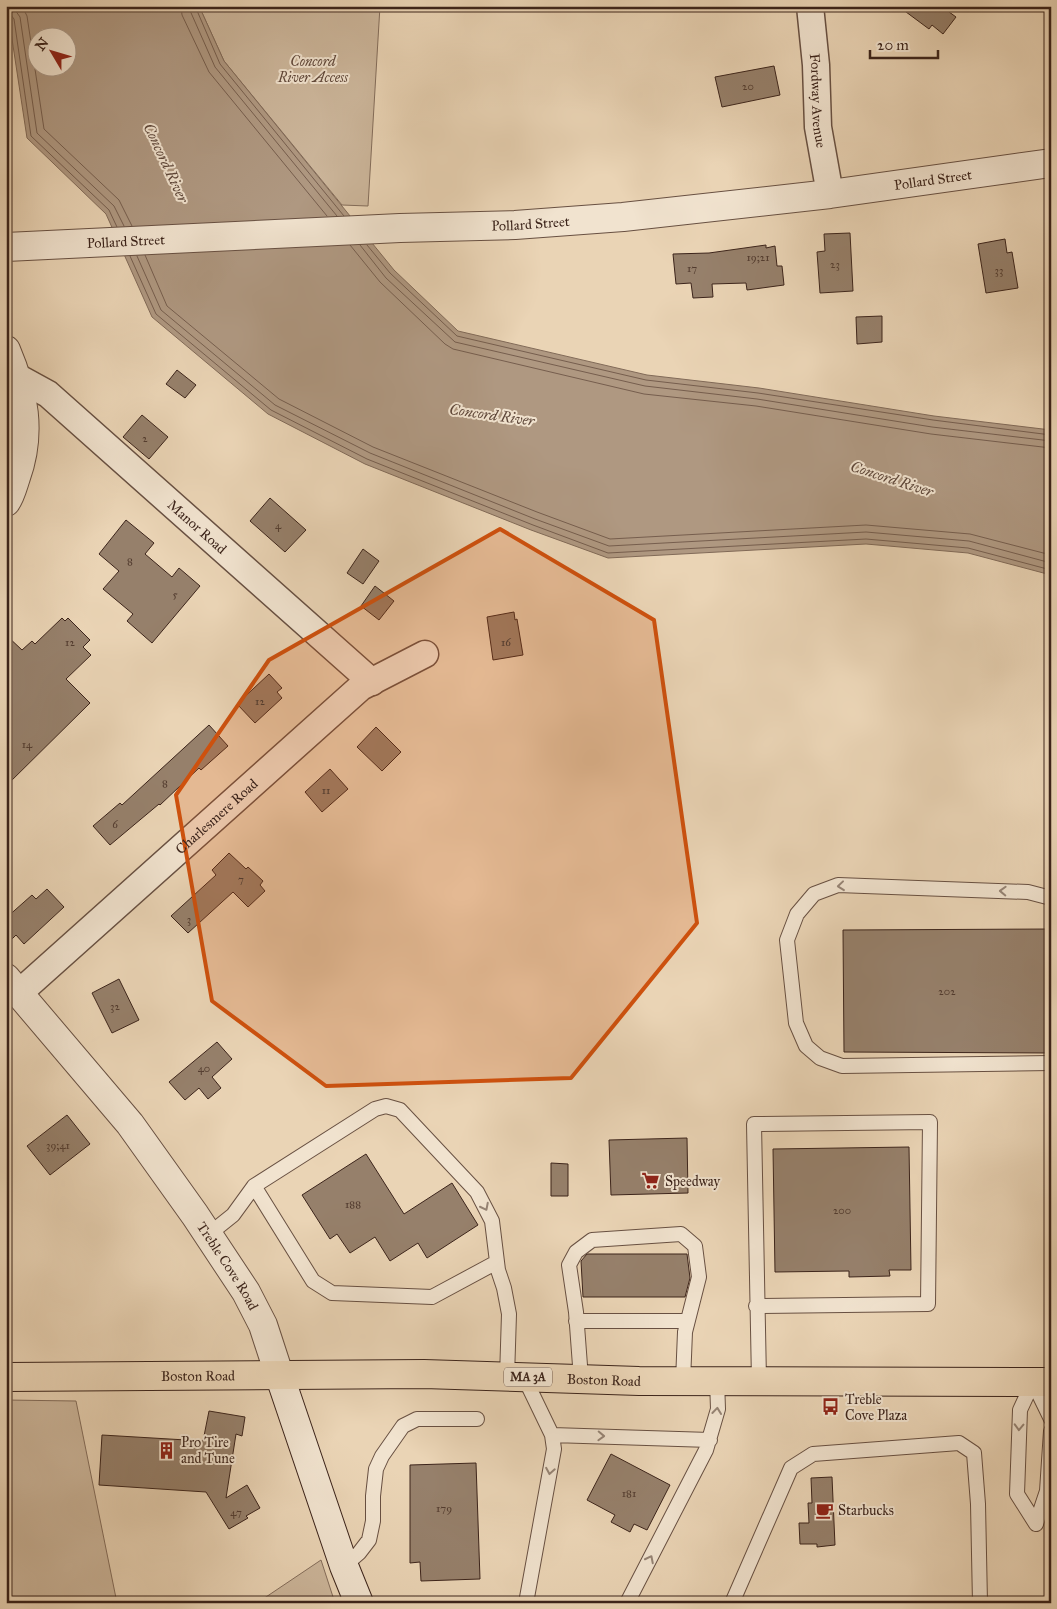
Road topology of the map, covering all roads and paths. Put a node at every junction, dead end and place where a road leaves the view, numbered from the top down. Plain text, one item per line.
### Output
1 (810, 6) edge
2 (1051, 163) edge
3 (830, 194) junction
4 (6, 247) edge
5 (6, 350) edge
6 (17, 377) junction
7 (6, 502) edge
8 (425, 654) dead end
9 (372, 682) junction
10 (1051, 898) edge
11 (12, 985) edge
12 (1051, 1063) edge
13 (254, 1186) junction
14 (208, 1236) junction
15 (497, 1262) junction
16 (756, 1306) junction
17 (576, 1320) junction
18 (687, 1322) junction
19 (279, 1374) junction
20 (6, 1377) edge
21 (516, 1377) junction
22 (581, 1379) junction
23 (717, 1380) junction
24 (759, 1380) junction
25 (683, 1381) junction
26 (1042, 1382) edge
27 (477, 1419) dead end
28 (1051, 1419) edge
29 (1051, 1432) edge
30 (552, 1435) junction
31 (710, 1440) junction
32 (344, 1566) junction
33 (359, 1603) edge
34 (526, 1603) edge
35 (627, 1603) edge
36 (732, 1603) edge
37 (980, 1603) edge

1 - 3 street, Fordway Avenue
2 - 3 street, Pollard Street
3 - 4 street, Pollard Street
5 - 6 street
6 - 7 street
6 - 9 street, Manor Road
8 - 9 street, Charlesmere Road
9 - 11 street, Charlesmere Road
10 -> 12 lane
11 - 14 street, Treble Cove Road
13 - 14 lane
13 - 15 lane
13 -> 15 lane
14 - 19 street, Treble Cove Road
15 - 21 lane
16 - 16 lane
16 - 24 lane
17 - 18 lane
17 - 18 lane
17 - 22 lane
18 - 25 lane
19 - 20 main road, Boston Road / MA 3A
19 - 21 main road, Boston Road / MA 3A
19 - 32 street, Treble Cove Road
21 - 22 main road, Boston Road / MA 3A
21 - 30 lane
22 - 25 main road, Boston Road / MA 3A
23 - 24 main road, Boston Road / MA 3A
23 - 25 main road, Boston Road / MA 3A
31 -> 23 lane
24 - 26 main road, Boston Road / MA 3A
26 - 28 lane
26 -> 29 lane
27 - 32 lane
30 -> 31 lane
30 -> 34 lane
35 -> 31 lane
32 - 33 street, Treble Cove Road
36 - 37 lane

